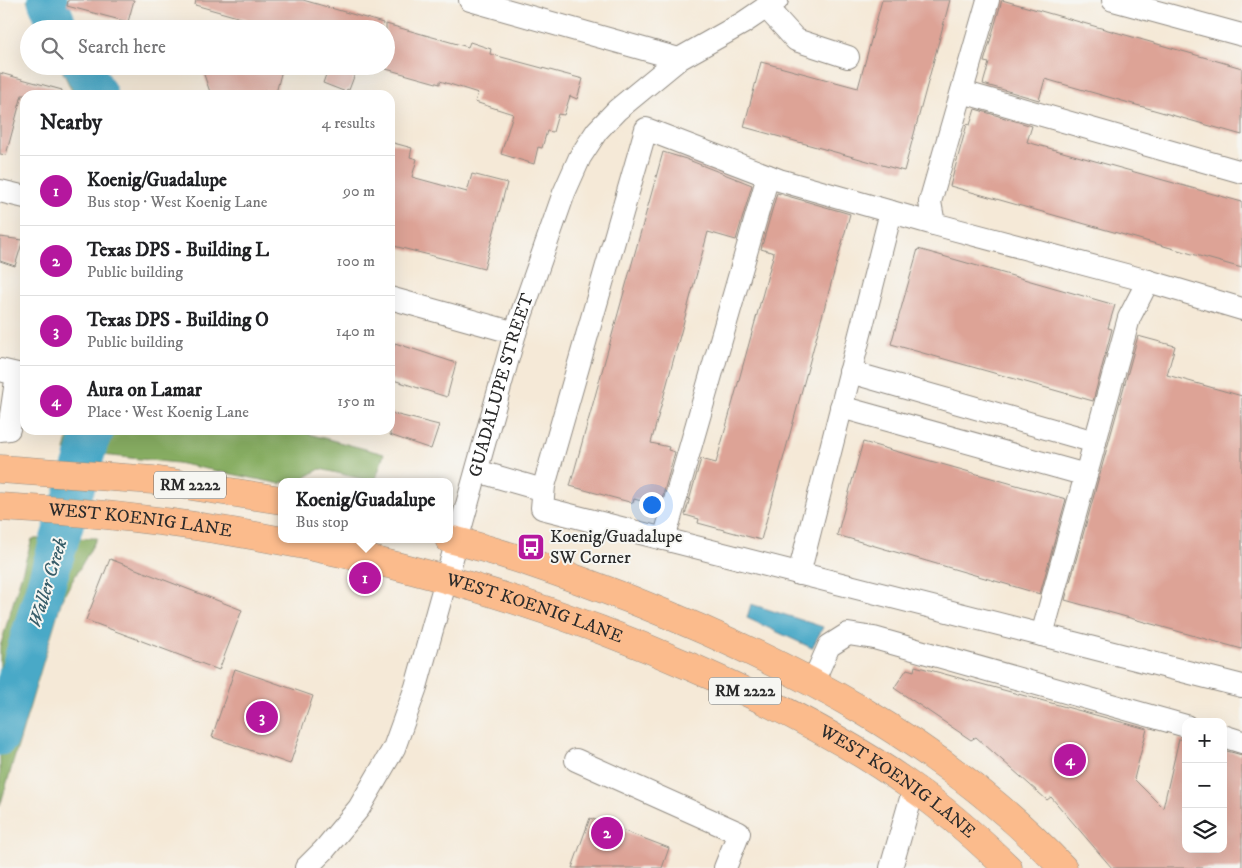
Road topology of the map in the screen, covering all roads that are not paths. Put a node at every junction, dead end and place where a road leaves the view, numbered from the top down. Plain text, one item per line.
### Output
1 (470, 0) edge
2 (988, 0) edge
3 (1113, 0) edge
4 (772, 4) edge
5 (1242, 35) edge
6 (848, 57) dead end
7 (678, 60) junction
8 (962, 92) junction
9 (617, 110) junction
10 (646, 128) junction
11 (1242, 172) edge
12 (768, 176) junction
13 (0, 191) edge
14 (20, 197) edge
15 (891, 212) junction
16 (934, 224) junction
17 (1148, 281) junction
18 (395, 299) edge
19 (1242, 309) edge
20 (515, 333) junction
21 (8, 372) edge
22 (850, 372) junction
23 (842, 407) junction
24 (0, 430) edge
25 (1095, 442) junction
26 (0, 469) edge
27 (477, 471) junction
28 (1086, 475) junction
29 (543, 490) junction
30 (278, 499) edge
31 (0, 508) edge
32 (278, 539) edge
33 (664, 539) junction
34 (453, 540) edge
35 (298, 543) edge
36 (452, 543) edge
37 (799, 574) junction
38 (446, 580) junction
39 (1042, 635) junction
40 (813, 682) junction
41 (1242, 686) edge
42 (1182, 725) edge
43 (1227, 737) edge
44 (1242, 742) edge
45 (576, 760) dead end
46 (914, 788) junction
47 (306, 868) edge
48 (725, 868) edge
49 (891, 868) edge
50 (1008, 868) edge
51 (1063, 868) edge

1 - 7 street
2 - 8 street
3 - 5 street
4 - 6 street
4 - 7 street, GUADALUPE STREET
7 - 9 street, GUADALUPE STREET
8 - 11 street
8 - 16 street
9 - 10 street
9 - 20 street, GUADALUPE STREET
10 - 12 street
10 - 29 street
12 - 15 street
12 - 33 street
13 - 14 street
15 - 16 street
15 - 22 street
16 - 17 street
17 - 19 street
17 - 25 street
18 - 20 street
20 - 27 street, GUADALUPE STREET
21 - 24 street
22 - 23 street
22 - 25 street
23 - 28 street
23 - 37 street
25 - 28 street
26 - 30 main road, RM 2222
27 - 29 street
27 - 34 street, GUADALUPE STREET
28 - 39 street
29 - 33 street
31 - 32 main road, WEST KOENIG LANE / RM 2222
33 - 37 street
34 - 40 main road, RM 2222
35 - 38 main road, WEST KOENIG LANE / RM 2222
36 - 38 street, GUADALUPE STREET
37 - 39 street
38 - 46 main road, WEST KOENIG LANE / RM 2222
38 - 47 street, GUADALUPE STREET
39 - 41 street
40 - 42 street
40 - 51 main road, RM 2222
43 - 44 street
45 - 48 street
46 - 49 street
46 - 50 main road, WEST KOENIG LANE / RM 2222

